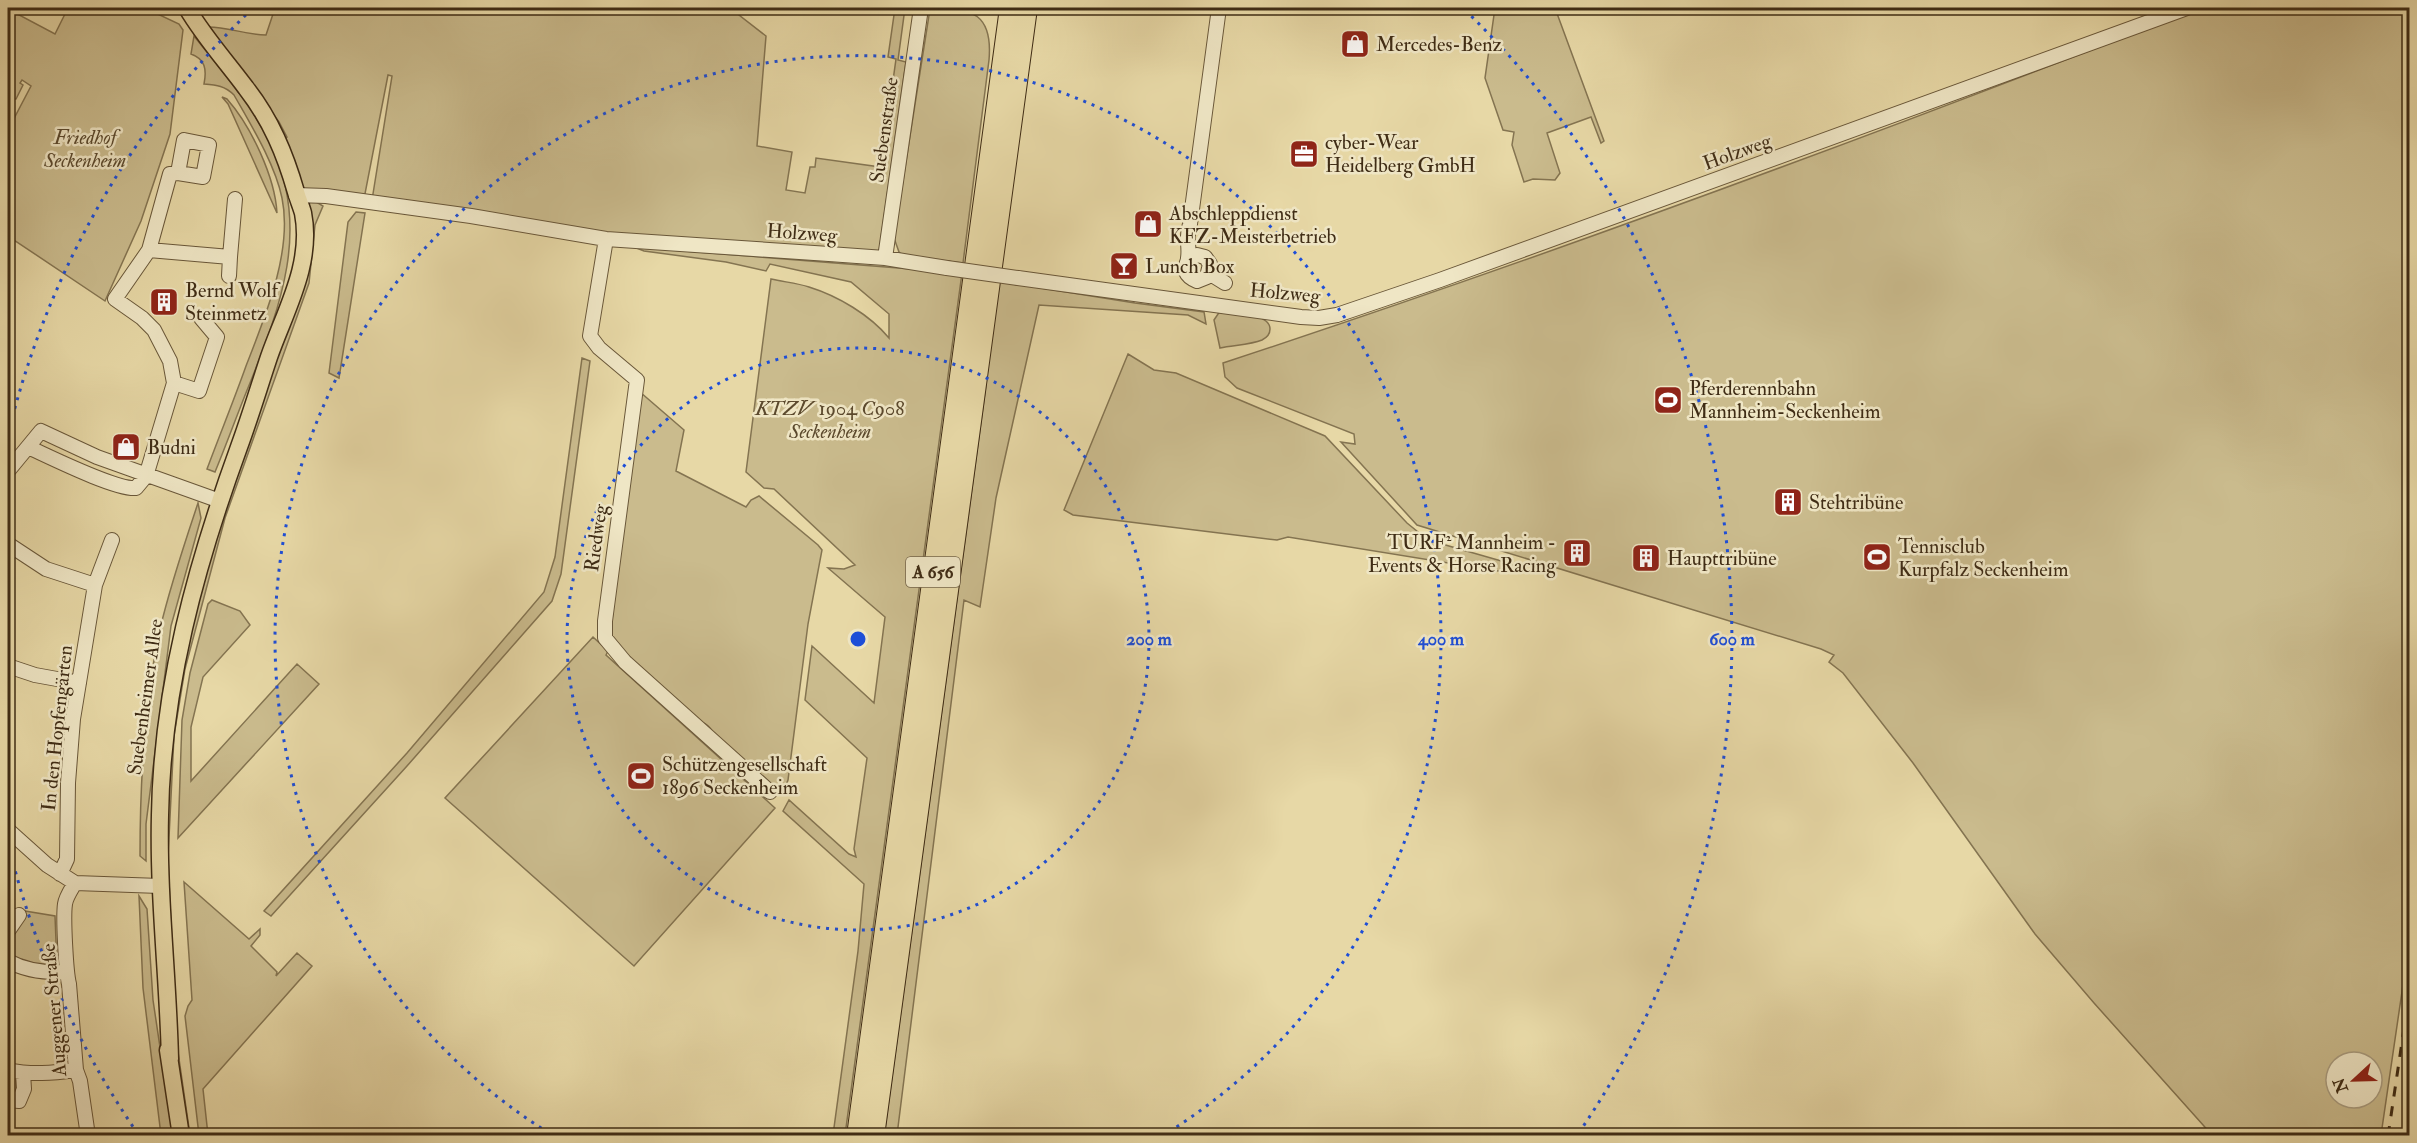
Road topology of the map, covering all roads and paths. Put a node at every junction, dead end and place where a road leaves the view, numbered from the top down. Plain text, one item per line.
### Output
1 (187, 8) edge
2 (921, 8) edge
3 (1010, 8) edge
4 (1027, 8) edge
5 (1219, 8) edge
6 (2187, 8) edge
7 (178, 173) dead end
8 (296, 195) junction
9 (235, 199) dead end
10 (606, 239) junction
11 (149, 249) junction
12 (230, 258) junction
13 (885, 258) junction
14 (1194, 258) junction
15 (229, 276) dead end
16 (1203, 277) junction
17 (1225, 283) dead end
18 (1194, 303) junction
19 (201, 318) dead end
20 (174, 382) junction
21 (28, 447) junction
22 (8, 471) edge
23 (147, 476) junction
24 (215, 499) junction
25 (112, 540) dead end
26 (8, 544) edge
27 (95, 585) junction
28 (8, 666) edge
29 (79, 683) junction
30 (770, 792) dead end
31 (8, 830) edge
32 (60, 874) junction
33 (75, 883) junction
34 (155, 886) junction
35 (19, 915) dead end
36 (8, 931) edge
37 (8, 961) edge
38 (66, 972) junction
39 (8, 1070) edge
40 (76, 1070) junction
41 (22, 1073) junction
42 (8, 1100) edge
43 (88, 1136) edge
44 (181, 1136) edge
45 (857, 1136) edge
46 (874, 1136) edge

1 - 8 main road, Suebenheimer Allee
2 - 13 street, Suebenstraße
3 - 45 highway, A 656
4 - 46 highway, A 656
5 - 14 street
6 - 18 street, Holzweg
7 - 11 street
8 - 10 street, Holzweg
8 - 24 main road, Suebenheimer Allee
9 - 12 street
10 - 13 street, Holzweg
10 - 30 street, Riedweg
11 - 12 street
11 - 20 street
12 - 15 street
13 - 18 street, Holzweg, bridge
14 - 16 street
14 - 16 street
16 - 17 street
16 - 18 street
19 - 20 street
20 - 23 street
21 - 22 street
21 - 23 street
21 - 23 street
23 - 24 street
24 - 34 main road, Suebenheimer Allee
25 - 27 street, In den Hopfengärten
26 - 27 street
27 - 29 street, In den Hopfengärten
28 - 29 street
29 - 32 street, In den Hopfengärten
31 - 32 street
32 - 33 street
33 - 34 street
33 - 38 street, Auggener Straße
34 - 44 main road, Suebenheimer Allee
35 - 36 street
37 - 38 street
38 - 40 street, Auggener Straße
39 - 41 street
40 - 41 street
40 - 43 street, Auggener Straße
41 - 42 street

